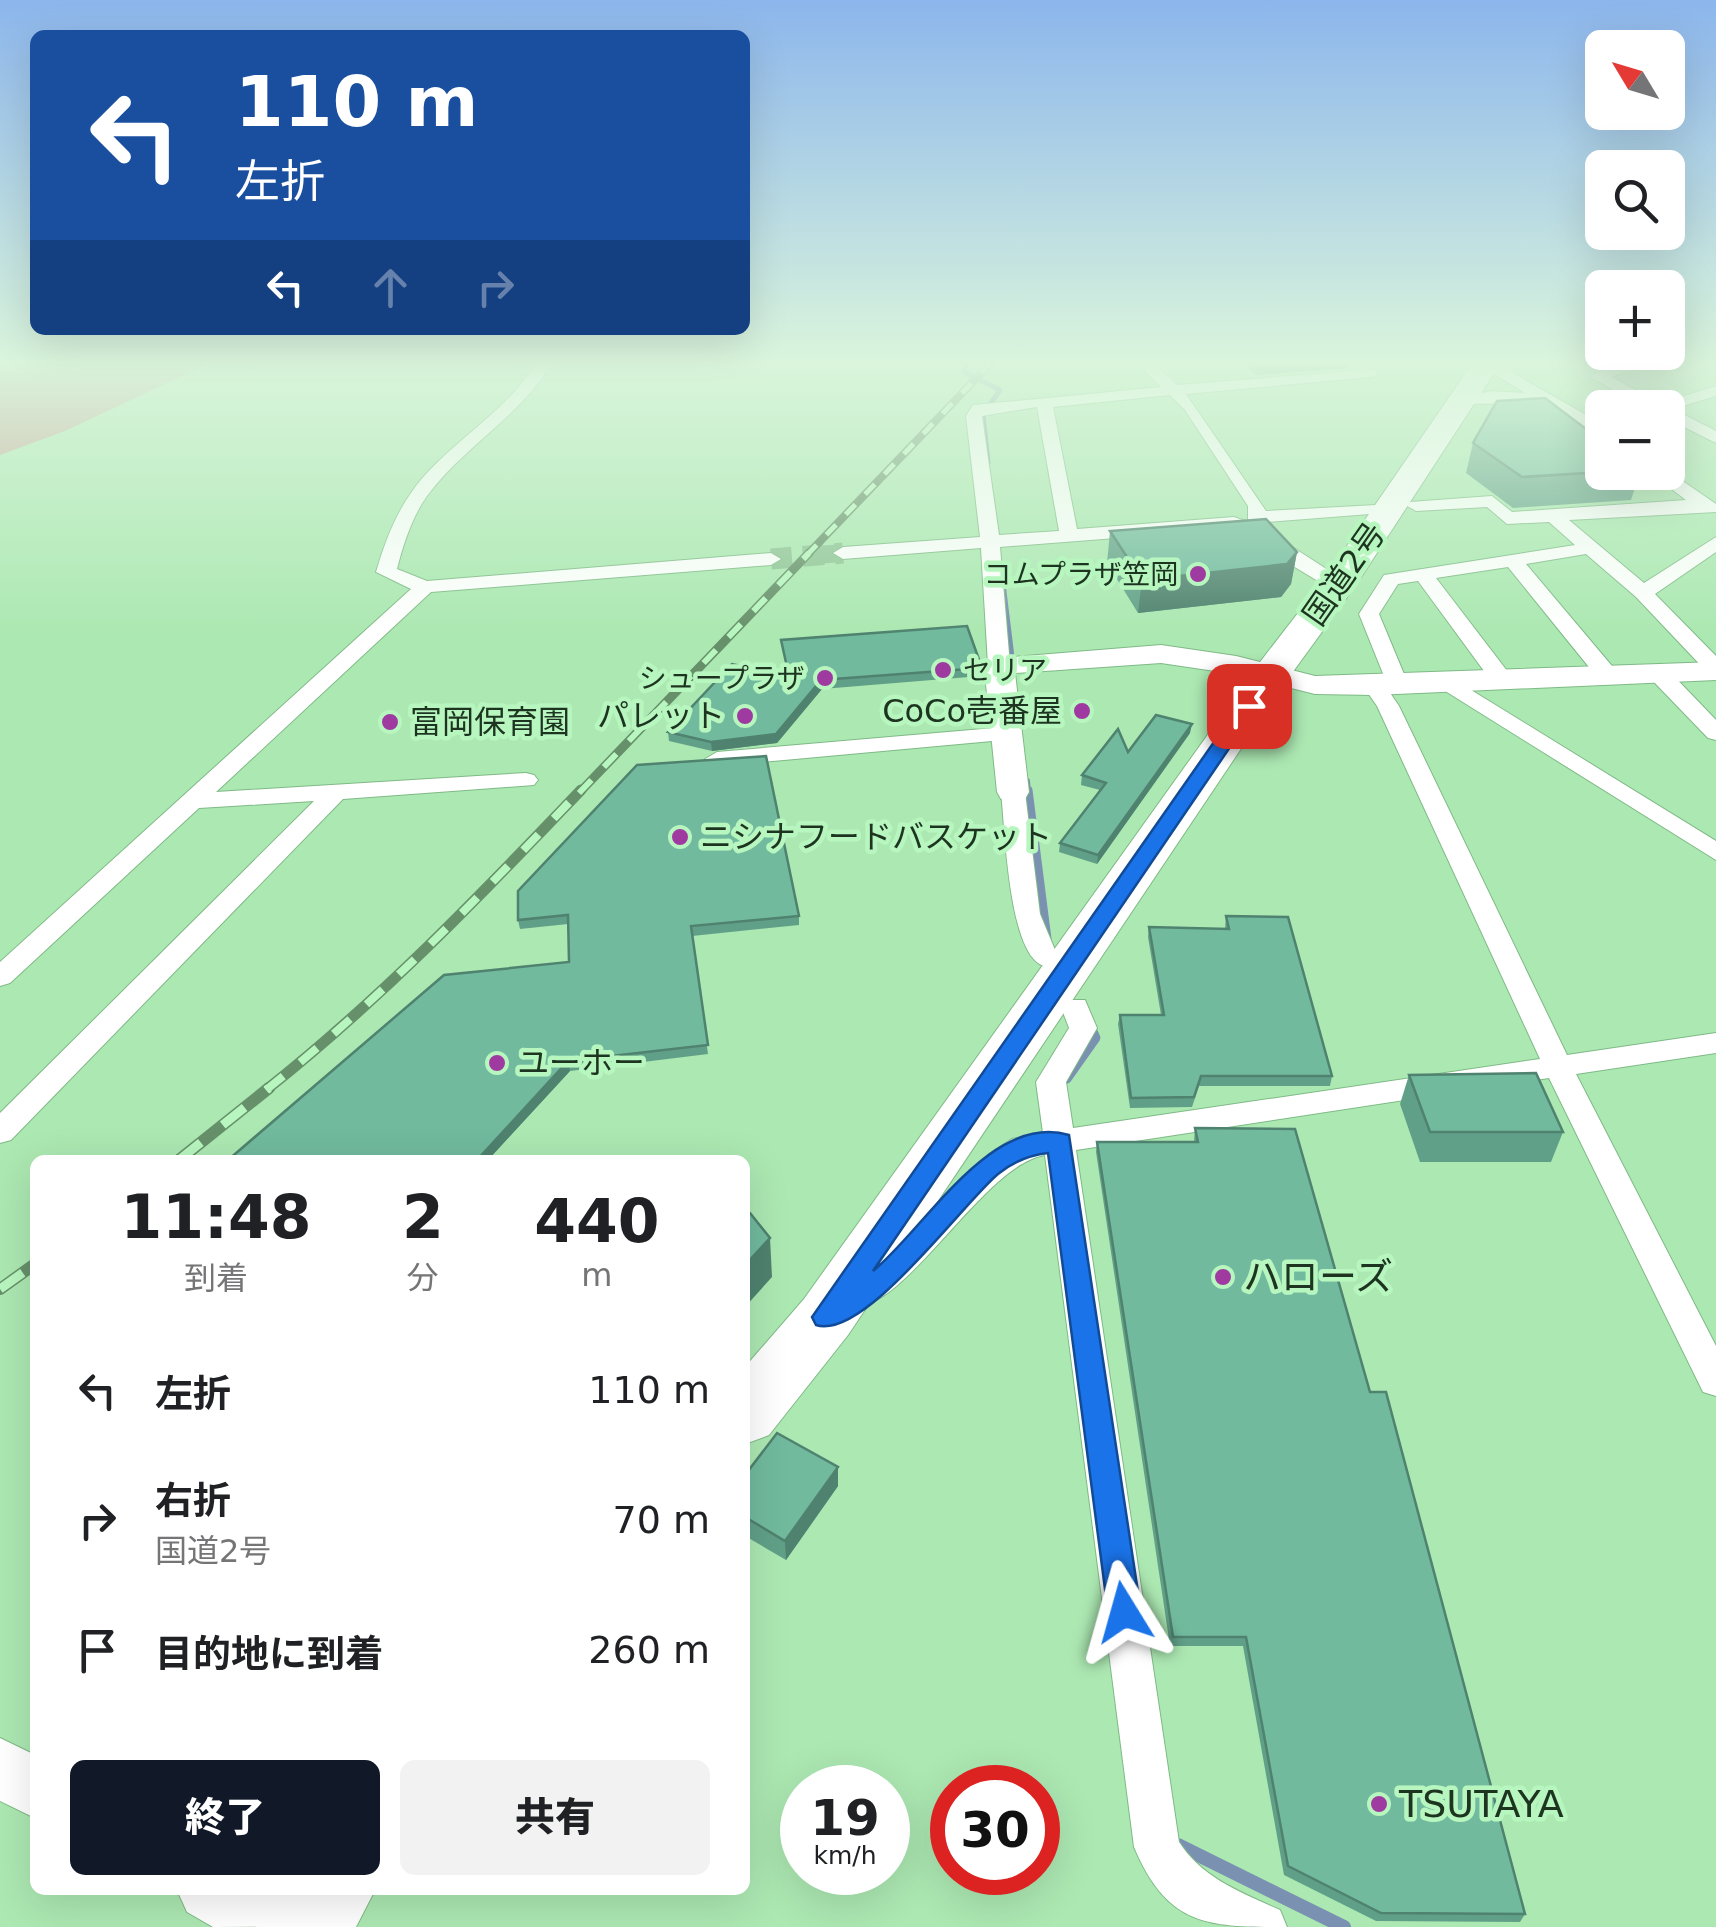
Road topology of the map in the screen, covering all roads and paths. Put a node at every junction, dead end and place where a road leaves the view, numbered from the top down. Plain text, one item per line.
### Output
1 (461, 454) edge
2 (981, 454) edge
3 (1054, 454) edge
4 (1222, 454) edge
5 (1426, 454) edge
6 (1685, 479) edge
7 (1685, 487) edge
8 (1712, 502) edge
9 (1416, 506) dead end
10 (1370, 509) dead end
11 (1554, 516) junction
12 (1257, 525) junction
13 (1069, 534) junction
14 (996, 540) junction
15 (1716, 543) edge
16 (1591, 548) junction
17 (842, 553) dead end
18 (771, 559) tunnel mouth
19 (1513, 560) junction
20 (1423, 574) junction
21 (1338, 585) junction
22 (425, 587) junction
23 (1643, 592) junction
24 (999, 664) junction
25 (1716, 669) edge
26 (1271, 674) junction
27 (1660, 675) junction
28 (1609, 677) junction
29 (1503, 681) junction
30 (1450, 684) junction
31 (1386, 686) junction
32 (1716, 733) edge
33 (1006, 734) junction
34 (717, 759) edge
35 (526, 780) dead end
36 (1014, 792) joint
37 (334, 794) junction
38 (192, 801) junction
39 (1716, 852) edge
40 (1044, 957) dead end
41 (0, 977) edge
42 (1075, 1006) dead end
43 (1716, 1043) edge
44 (1558, 1067) junction
45 (0, 1132) edge
46 (1068, 1140) junction
47 (826, 1317) junction
48 (1716, 1381) edge
49 (750, 1408) edge
50 (0, 1768) edge
51 (30, 1785) edge
52 (218, 1895) edge
53 (328, 1895) edge
54 (300, 1926) edge
55 (1263, 1927) edge

1 - 22 street
2 - 14 street
3 - 13 street
4 - 12 street
5 - 21 highway, 国道2号
6 - 8 street
7 - 8 street
8 - 11 street
9 - 11 street
10 - 12 street
11 - 16 street
12 - 13 street
12 - 21 street
13 - 14 street
14 - 17 street
14 - 24 street
15 - 23 street
16 - 19 street
16 - 23 street
18 - 22 street
19 - 20 street
19 - 28 street
20 - 29 street
20 - 31 street
21 - 26 highway, 国道2号
22 - 38 street
23 - 25 street
24 - 26 street
24 - 33 street
25 - 27 street
26 - 31 street
26 - 47 highway, 国道2号
27 - 28 street
27 - 32 street
28 - 29 street
29 - 30 street
30 - 31 street
30 - 39 street
31 - 44 street
33 - 34 street
33 - 36 street
35 - 37 street
36 - 40 street
37 - 38 street
37 - 45 street
38 - 41 street
42 - 46 street
43 - 44 street
44 - 46 street
44 - 48 street
46 - 47 street
46 - 55 street
47 - 49 highway, 国道2号
50 - 51 street
52 - 54 street
53 - 54 highway

